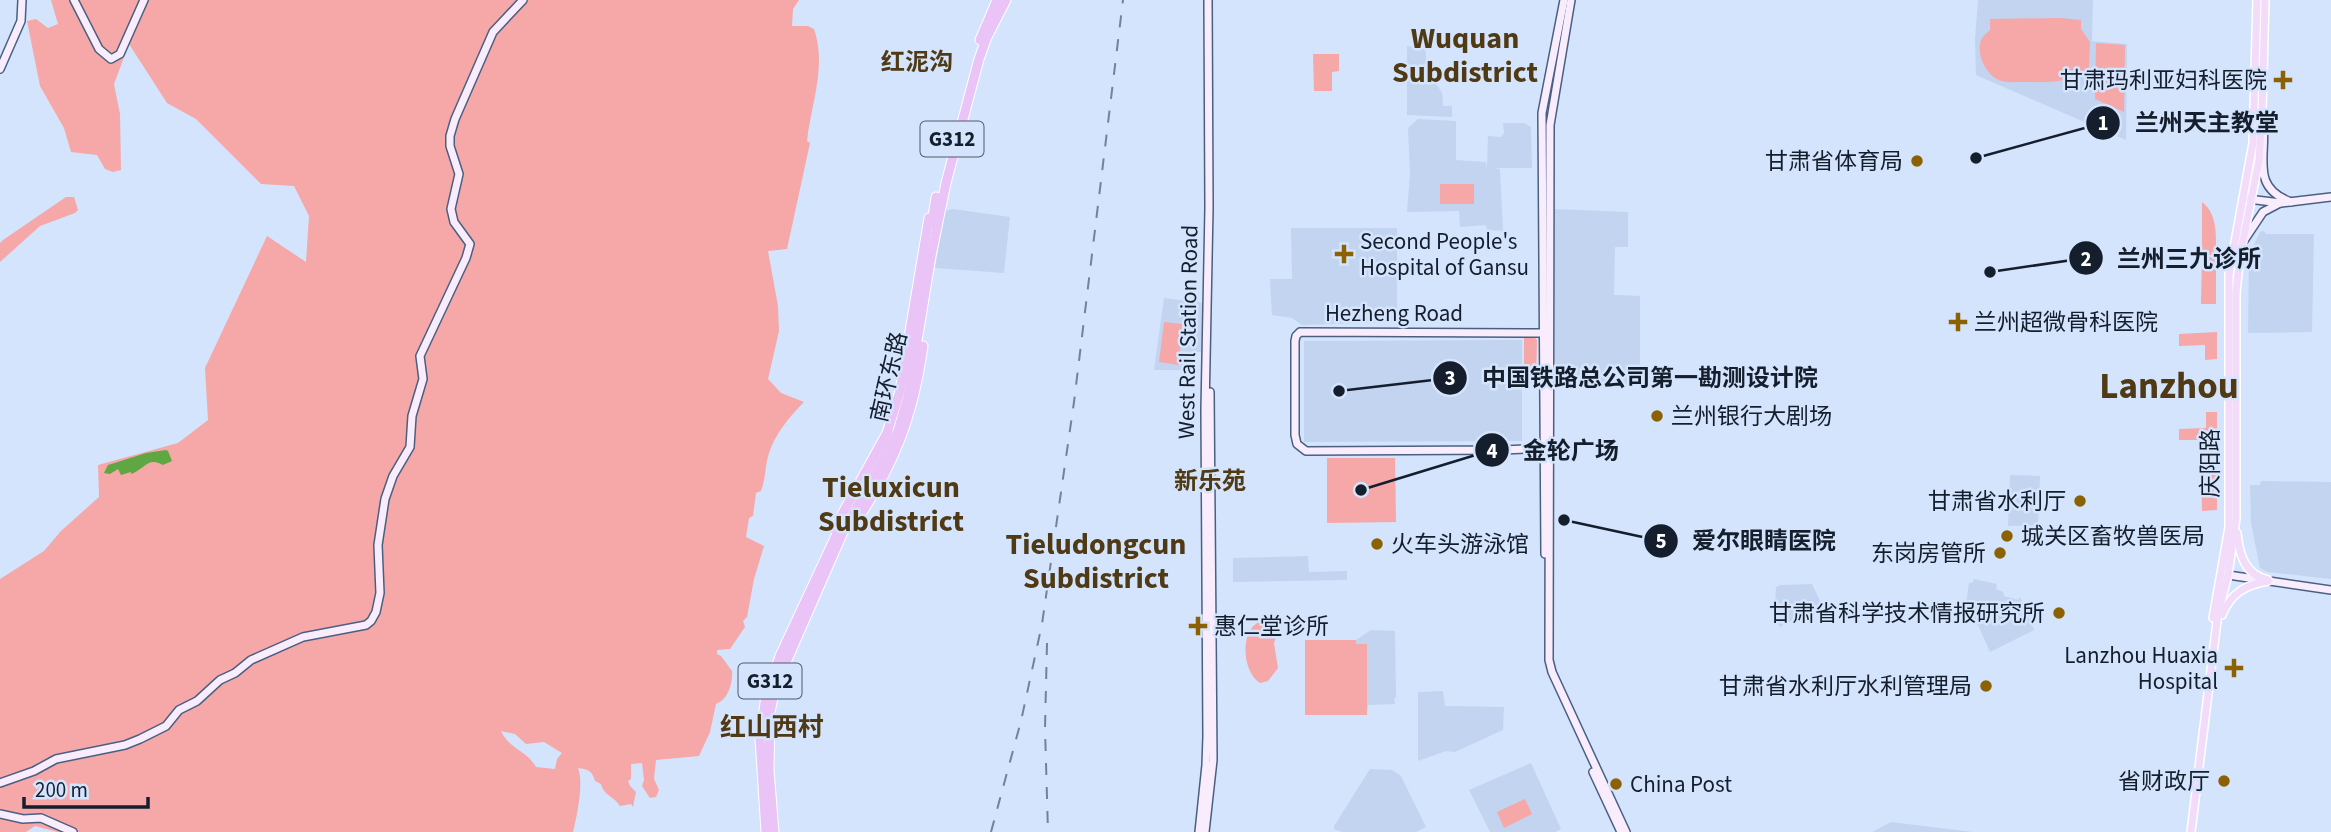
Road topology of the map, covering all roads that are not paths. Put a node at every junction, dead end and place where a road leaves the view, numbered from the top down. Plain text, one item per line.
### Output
1 (22, 0) edge
2 (74, 0) edge
3 (144, 0) edge
4 (523, 0) edge
5 (997, 0) edge
6 (1006, 0) edge
7 (1210, 0) edge
8 (1564, 0) edge
9 (1571, 0) edge
10 (2258, 0) edge
11 (2265, 0) edge
12 (0, 69) edge
13 (2262, 112) junction
14 (2331, 197) edge
15 (2250, 199) junction
16 (939, 200) junction
17 (2291, 202) junction
18 (2281, 203) junction
19 (2243, 242) junction
20 (1542, 333) junction
21 (1546, 392) junction
22 (1543, 432) junction
23 (1528, 448) junction
24 (1547, 448) junction
25 (2236, 518) junction
26 (835, 545) junction
27 (2224, 574) junction
28 (2268, 581) junction
29 (2331, 590) edge
30 (2214, 643) junction
31 (0, 783) edge
32 (0, 814) edge
33 (73, 832) edge
34 (766, 832) edge
35 (774, 832) edge
36 (1199, 832) edge
37 (1205, 832) edge
38 (1621, 832) edge
39 (1626, 832) edge
40 (2189, 832) edge

1 - 12 main road
2 - 3 main road
4 - 31 main road
5 - 16 highway, 南环东路 / G312
6 - 16 highway, 南环东路 / G312
7 - 36 main road, West Rail Station Road
7 - 37 main road, West Rail Station Road
8 - 20 main road
9 - 21 main road
10 - 27 main road
11 - 13 main road, 庆阳路
13 - 15 main road, 庆阳路
13 - 17 main road
14 - 17 main road
15 - 18 main road
15 - 19 main road, 庆阳路
16 - 26 highway, 南环东路 / G312
16 - 26 highway, 南环东路 / G312
16 - 26 highway
17 - 18 main road
18 - 19 main road
19 - 25 main road, 庆阳路
20 - 21 main road
20 - 23 main road, Hezheng Road
21 - 22 main road
21 - 24 main road
22 - 23 main road
22 - 24 main road
23 - 24 main road, Hezheng Road
24 - 38 main road
24 - 39 main road
25 - 27 main road, 庆阳路
25 - 28 main road
26 - 34 highway, 南环东路 / G312
26 - 35 highway, 南环东路 / G312
27 - 28 main road
27 - 30 main road
27 - 40 main road
28 - 29 main road
28 - 30 main road
30 - 40 main road
32 - 33 main road

